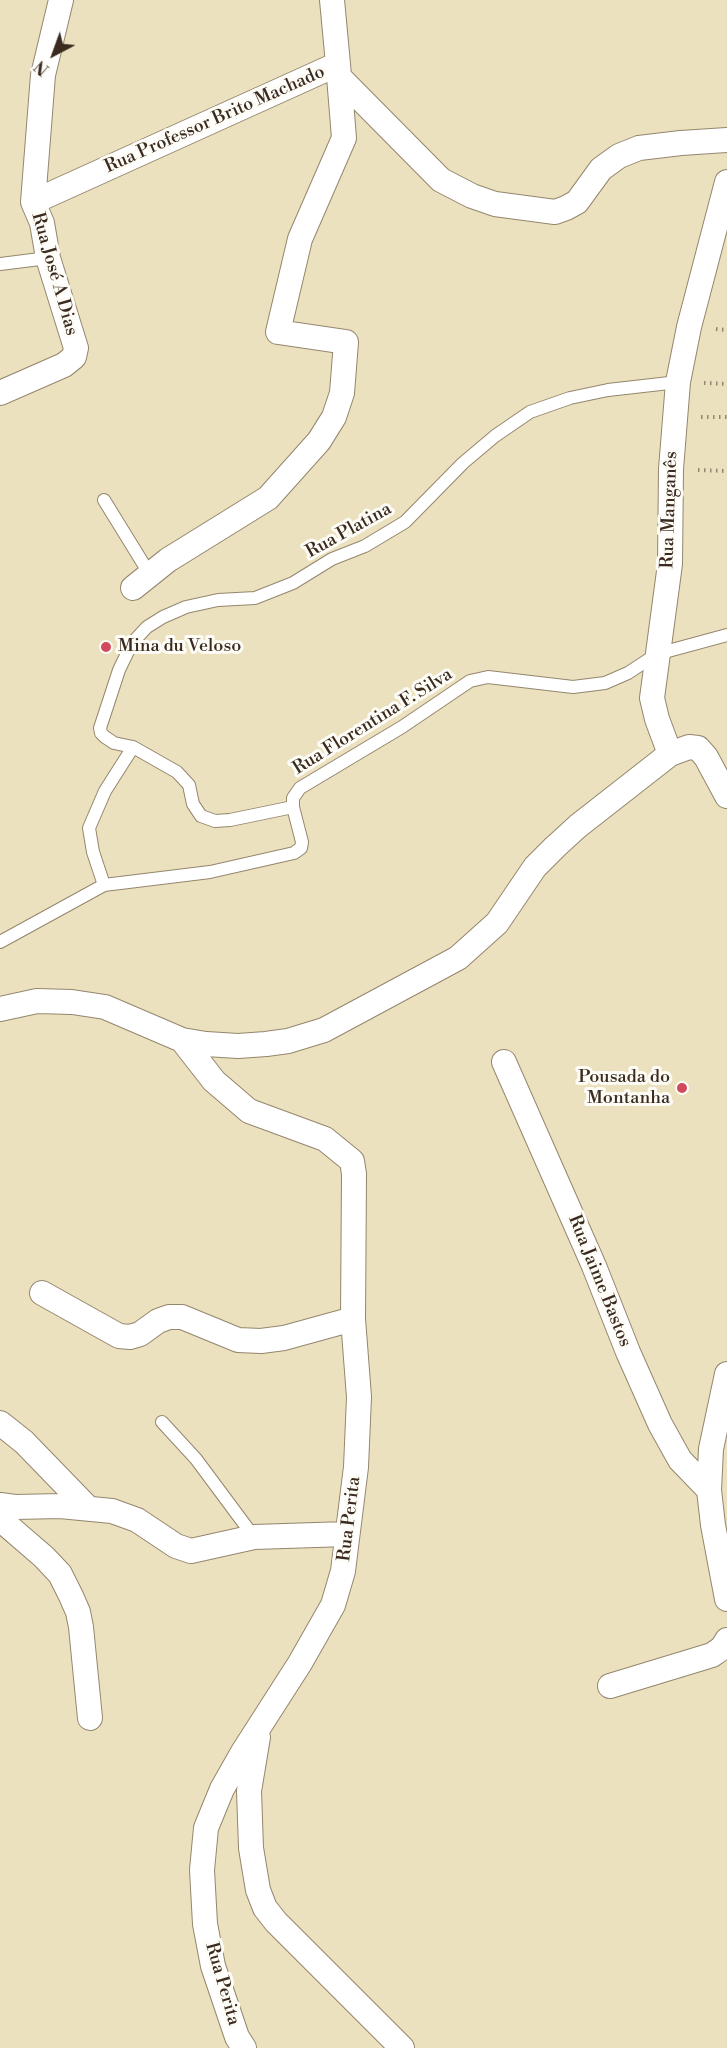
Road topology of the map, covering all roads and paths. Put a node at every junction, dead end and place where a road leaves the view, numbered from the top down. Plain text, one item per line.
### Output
1 (61, 0) edge
2 (332, 0) edge
3 (339, 71) junction
4 (727, 140) edge
5 (727, 182) edge
6 (33, 202) junction
7 (48, 258) junction
8 (0, 264) edge
9 (678, 382) junction
10 (0, 393) edge
11 (104, 500) dead end
12 (141, 581) joint
13 (727, 635) edge
14 (657, 654) junction
15 (133, 747) junction
16 (670, 754) junction
17 (727, 796) edge
18 (293, 807) junction
19 (104, 885) junction
20 (0, 942) edge
21 (0, 1009) edge
22 (182, 1040) junction
23 (504, 1062) dead end
24 (42, 1293) dead end
25 (353, 1319) junction
26 (727, 1374) edge
27 (162, 1422) dead end
28 (0, 1423) edge
29 (709, 1490) junction
30 (0, 1505) edge
31 (88, 1508) junction
32 (0, 1519) edge
33 (347, 1534) junction
34 (254, 1537) junction
35 (727, 1599) edge
36 (727, 1640) edge
37 (610, 1686) dead end
38 (90, 1718) dead end
39 (260, 1724) junction
40 (244, 2048) edge
41 (402, 2048) edge

1 - 6 street, Rua José A Dias
2 - 3 street, Rua Professor Brito Machado
3 - 4 street
3 - 6 street, Rua Professor Brito Machado
3 - 12 street
5 - 9 street, Rua Manganês
6 - 7 street, Rua José A Dias
7 - 8 lane
7 - 10 street, Rua José A Dias
9 - 14 street, Rua Manganês
9 - 15 lane, Rua Platina
11 - 12 lane
13 - 14 lane, Rua Florentina F. Silva
14 - 16 street, Rua Manganês
14 - 18 lane, Rua Florentina F. Silva
15 - 18 lane
15 - 19 lane
16 - 17 street
16 - 22 street
18 - 19 lane
19 - 20 lane
21 - 22 street
22 - 25 street, Rua Perita
23 - 29 street, Rua Jaime Bastos
24 - 25 street
25 - 33 street, Rua Perita
26 - 29 street
27 - 34 lane
28 - 31 street
29 - 35 street
30 - 31 street
31 - 34 street
32 - 38 street
33 - 34 street
33 - 39 street, Rua Perita
36 - 37 street
39 - 40 street, Rua Perita
39 - 41 street

